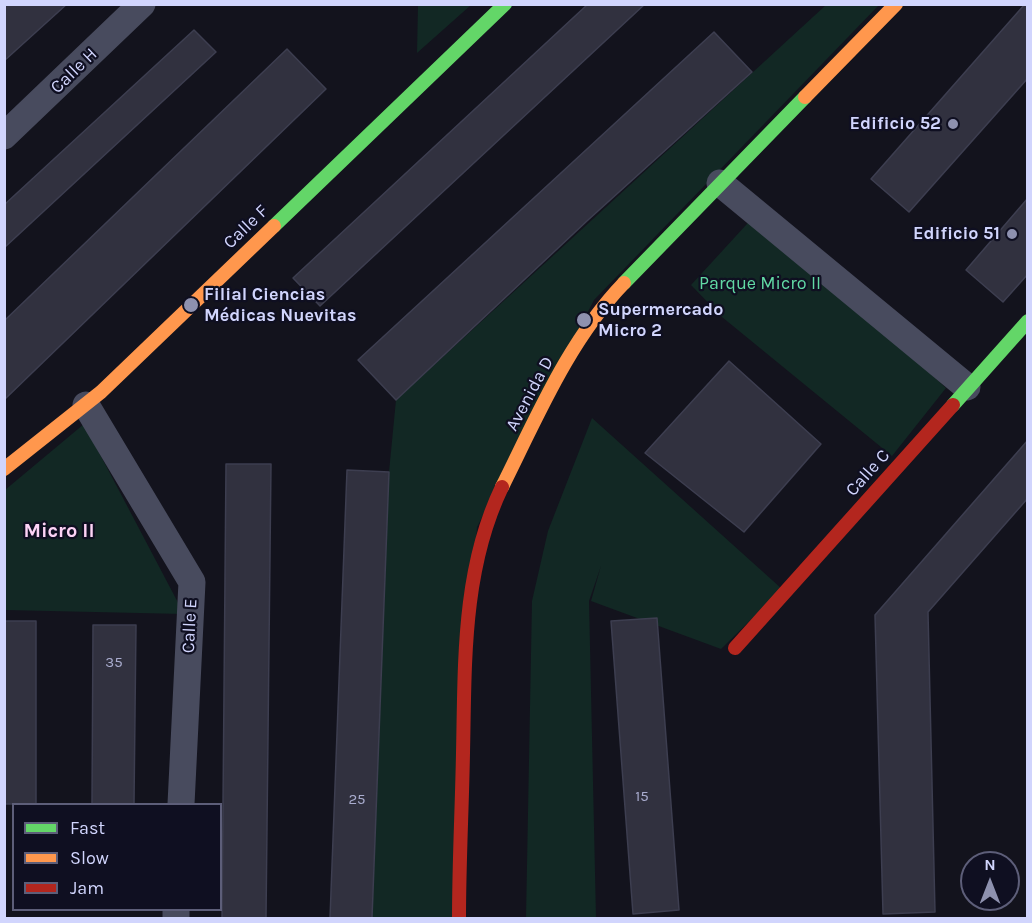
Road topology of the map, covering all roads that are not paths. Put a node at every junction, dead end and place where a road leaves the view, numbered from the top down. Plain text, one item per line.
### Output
1 (142, 4) edge
2 (506, 4) edge
3 (896, 4) edge
4 (4, 136) edge
5 (720, 183) junction
6 (1028, 321) edge
7 (968, 387) junction
8 (86, 405) junction
9 (4, 469) edge
10 (735, 648) dead end
11 (181, 803) edge
12 (459, 918) edge

1 - 4 street, Calle H
2 - 8 street, Calle F
3 - 5 street, Avenida D
5 - 7 street
5 - 12 street, Avenida D
6 - 7 street, Calle C
7 - 10 street, Calle C
8 - 9 street, Calle F
8 - 11 street, Calle E

